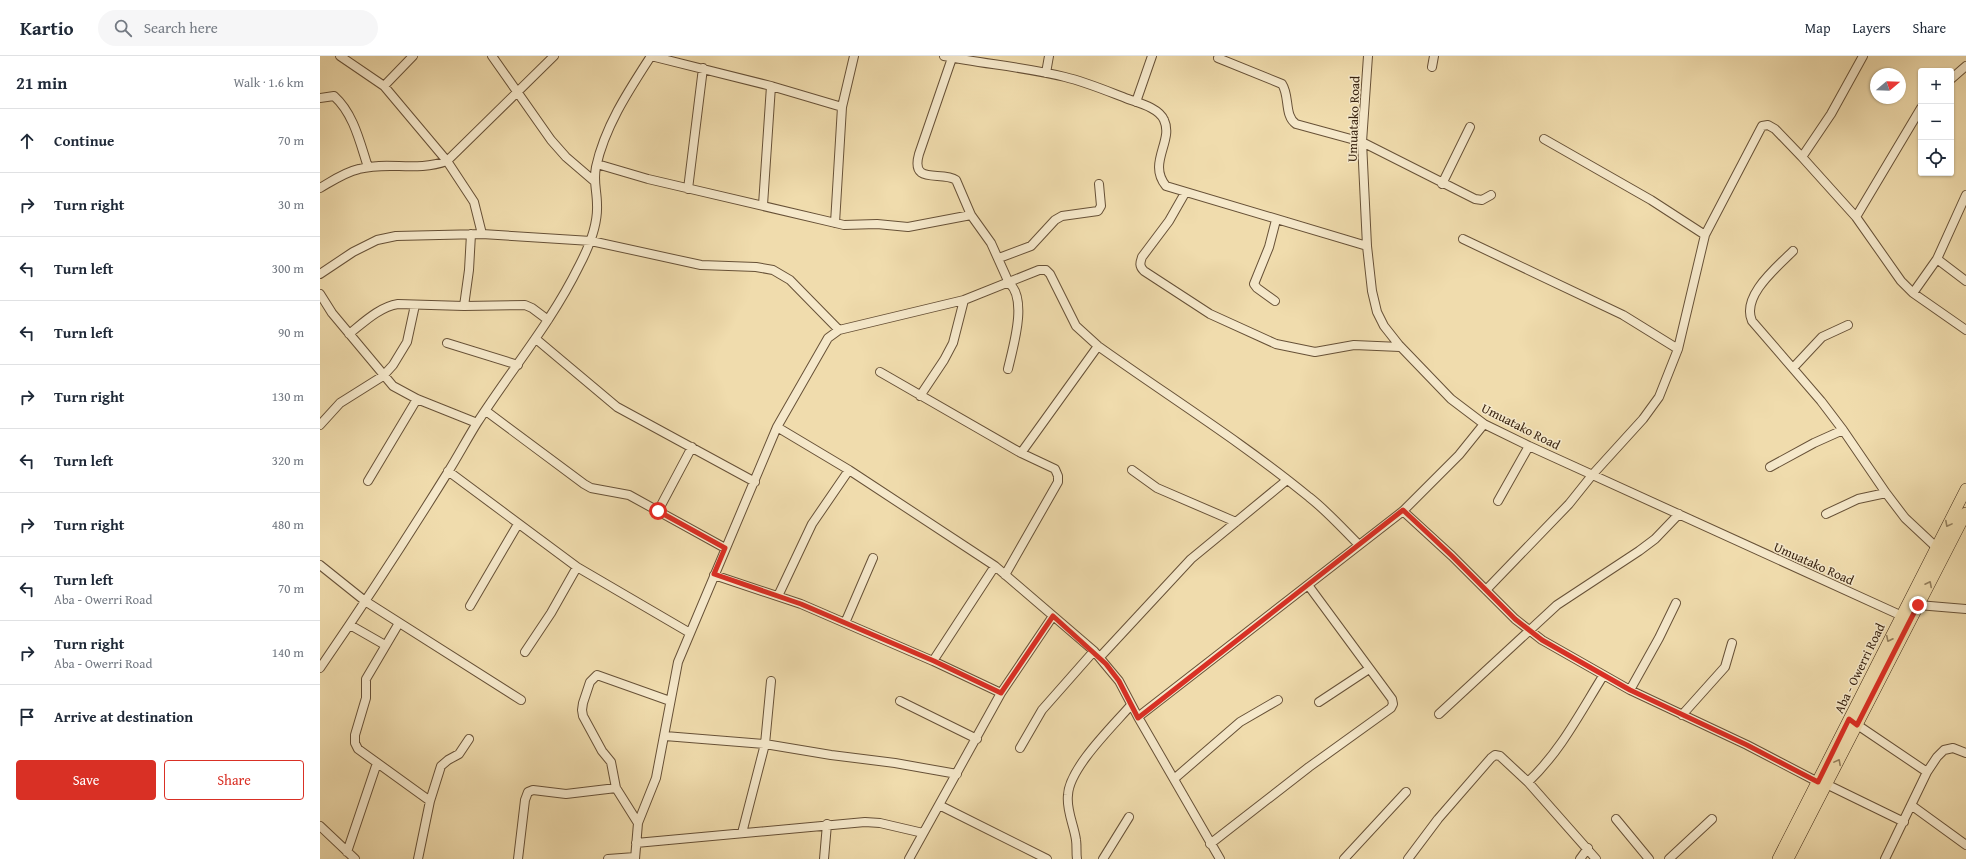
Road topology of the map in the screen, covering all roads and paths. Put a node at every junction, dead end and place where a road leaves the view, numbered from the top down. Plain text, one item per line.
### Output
1 (340, 56) edge
2 (413, 56) edge
3 (492, 56) edge
4 (554, 56) edge
5 (651, 56) edge
6 (854, 56) edge
7 (1049, 56) edge
8 (1152, 56) edge
9 (1368, 56) edge
10 (1434, 56) edge
11 (1863, 56) edge
12 (948, 57) edge
13 (1218, 58) dead end
14 (975, 59) edge
15 (1966, 66) edge
16 (1432, 67) dead end
17 (703, 68) junction
18 (1046, 73) junction
19 (1954, 76) edge
20 (384, 86) junction
21 (771, 86) junction
22 (517, 92) junction
23 (320, 98) edge
24 (1136, 102) junction
25 (842, 107) junction
26 (1918, 113) edge
27 (1470, 127) dead end
28 (1544, 139) dead end
29 (1362, 142) junction
30 (1802, 157) junction
31 (447, 161) junction
32 (597, 164) junction
33 (368, 167) junction
34 (594, 181) junction
35 (1099, 184) dead end
36 (1442, 184) junction
37 (320, 188) edge
38 (688, 189) junction
39 (1185, 193) junction
40 (1491, 194) dead end
41 (1966, 195) edge
42 (763, 205) junction
43 (971, 215) junction
44 (1856, 217) junction
45 (1276, 220) junction
46 (835, 223) junction
47 (471, 234) junction
48 (482, 234) junction
49 (1705, 235) junction
50 (1463, 239) dead end
51 (590, 241) junction
52 (1367, 246) junction
53 (1793, 251) dead end
54 (999, 258) junction
55 (1937, 259) junction
56 (320, 274) edge
57 (1966, 281) edge
58 (1009, 283) junction
59 (1913, 293) junction
60 (320, 294) edge
61 (964, 300) junction
62 (1275, 301) dead end
63 (414, 305) junction
64 (464, 306) junction
65 (548, 320) junction
66 (1848, 325) dead end
67 (839, 330) junction
68 (1966, 330) edge
69 (349, 334) junction
70 (536, 339) junction
71 (447, 343) dead end
72 (1098, 346) junction
73 (1400, 347) junction
74 (1678, 349) junction
75 (518, 365) junction
76 (1793, 368) junction
77 (1008, 369) dead end
78 (880, 372) dead end
79 (383, 376) junction
80 (920, 396) junction
81 (417, 399) junction
82 (486, 411) junction
83 (477, 422) junction
84 (1484, 424) junction
85 (320, 425) edge
86 (777, 427) junction
87 (1843, 430) junction
88 (1529, 446) junction
89 (692, 447) junction
90 (1021, 453) junction
91 (1770, 467) dead end
92 (849, 470) junction
93 (1132, 470) dead end
94 (448, 472) junction
95 (1593, 474) junction
96 (1287, 480) junction
97 (368, 481) dead end
98 (755, 482) junction
99 (1966, 489) edge
100 (1886, 493) junction
101 (1498, 501) dead end
102 (1403, 510) junction
103 (658, 511) junction
104 (1966, 513) edge
105 (1679, 514) junction
106 (1826, 514) dead end
107 (1236, 522) junction
108 (518, 524) junction
109 (1359, 545) junction
110 (725, 548) junction
111 (1936, 548) junction
112 (873, 558) dead end
113 (320, 565) edge
114 (577, 566) junction
115 (995, 566) junction
116 (714, 574) junction
117 (1005, 575) junction
118 (1308, 585) junction
119 (1486, 590) junction
120 (778, 596) junction
121 (365, 601) junction
122 (1676, 603) dead end
123 (1918, 605) junction
124 (470, 606) dead end
125 (1966, 609) edge
126 (1900, 615) junction
127 (1053, 616) junction
128 (399, 623) junction
129 (845, 623) junction
130 (350, 625) junction
131 (1529, 631) junction
132 (690, 633) junction
133 (1732, 643) dead end
134 (385, 645) junction
135 (525, 652) dead end
136 (1097, 654) junction
137 (934, 661) junction
138 (320, 668) edge
139 (1369, 669) junction
140 (1604, 676) junction
141 (771, 681) dead end
142 (1630, 690) junction
143 (1001, 693) junction
144 (522, 700) dead end
145 (1278, 700) dead end
146 (670, 701) junction
147 (900, 701) dead end
148 (1319, 702) dead end
149 (1131, 705) junction
150 (1439, 714) dead end
151 (1682, 715) junction
152 (1138, 718) junction
153 (1853, 722) junction
154 (665, 736) junction
155 (469, 739) dead end
156 (976, 739) junction
157 (765, 744) junction
158 (1020, 748) dead end
159 (1966, 753) edge
160 (377, 763) junction
161 (1927, 772) junction
162 (957, 774) junction
163 (1174, 779) junction
164 (1528, 782) junction
165 (1822, 783) junction
166 (616, 788) junction
167 (1406, 792) dead end
168 (430, 801) junction
169 (939, 805) junction
170 (1911, 805) junction
171 (1129, 818) dead end
172 (1616, 819) dead end
173 (1712, 819) dead end
174 (1904, 822) junction
175 (638, 823) junction
176 (828, 824) junction
177 (320, 826) edge
178 (742, 833) junction
179 (924, 833) junction
180 (636, 842) junction
181 (1210, 844) junction
182 (1966, 845) edge
183 (1588, 848) junction
184 (347, 852) junction
185 (635, 858) edge
186 (355, 859) edge
187 (418, 859) edge
188 (518, 859) edge
189 (608, 859) edge
190 (824, 859) edge
191 (909, 859) edge
192 (1047, 859) edge
193 (1077, 859) edge
194 (1102, 859) edge
195 (1220, 859) edge
196 (1344, 859) edge
197 (1408, 859) edge
198 (1580, 859) edge
199 (1596, 859) edge
200 (1649, 859) edge
201 (1670, 859) edge
202 (1778, 859) edge
203 (1788, 859) edge
204 (1885, 859) edge

1 - 20 street
2 - 20 street
3 - 22 street
4 - 22 street
5 - 17 street
5 - 32 street
6 - 25 street
7 - 18 street
8 - 24 street
9 - 29 street, Umuatako Road
10 - 16 street
11 - 30 street
12 - 14 street
12 - 43 street
13 - 29 street
14 - 18 street
15 - 19 street
17 - 21 street
17 - 38 street
18 - 24 street
20 - 31 street
21 - 25 street
21 - 42 street
22 - 31 street
22 - 34 street
23 - 33 street
24 - 39 street
25 - 46 street
26 - 44 street
27 - 36 street
28 - 49 street
29 - 36 street
29 - 52 street, Umuatako Road
30 - 44 street
30 - 49 street
31 - 33 street
31 - 48 street
32 - 34 street
32 - 38 street
33 - 37 street
34 - 51 street
35 - 54 street
36 - 40 street
38 - 42 street
39 - 45 street
39 - 73 street
41 - 55 street
42 - 46 street
43 - 46 street
43 - 54 street
44 - 59 street
45 - 52 street
45 - 62 street
47 - 48 street
47 - 56 street
47 - 64 street
48 - 51 street
49 - 74 street
50 - 74 street
51 - 65 street
51 - 67 street
52 - 73 street, Umuatako Road
53 - 76 street
54 - 58 street
55 - 57 street
55 - 59 street
58 - 61 street
58 - 72 street
58 - 77 street
59 - 68 street
60 - 69 street
61 - 67 street
61 - 80 street
63 - 64 street
63 - 69 street
63 - 79 street
64 - 65 street
65 - 70 street
66 - 76 street
67 - 86 street
69 - 79 street
70 - 75 street
70 - 89 street
71 - 75 street
72 - 90 street
72 - 96 street
73 - 84 street, Umuatako Road
74 - 95 street
75 - 82 street
76 - 87 street
78 - 80 street
79 - 81 street
79 - 85 street
80 - 90 street
81 - 83 street
81 - 97 street
82 - 83 street
82 - 103 street
83 - 94 street
84 - 88 street, Umuatako Road
84 - 102 street
86 - 92 street
86 - 98 street
87 - 91 street
87 - 100 street
88 - 95 street, Umuatako Road
88 - 101 street
89 - 98 street
89 - 103 street
90 - 117 street
92 - 115 street
92 - 120 street
93 - 107 street
94 - 108 street
94 - 121 street
95 - 105 street, Umuatako Road
95 - 119 street
96 - 107 street
96 - 109 street
98 - 110 street
99 -> 111 main road, Aba - Owerri Road
100 - 106 street
100 - 111 street
102 - 109 street
102 - 119 street
103 - 110 street
123 -> 104 main road, Aba - Owerri Road
105 - 126 street, Umuatako Road
105 - 131 street
107 - 136 street
108 - 114 street
108 - 124 street
109 - 118 street
110 - 116 street
111 - 126 main road, Aba - Owerri Road
112 - 129 street
113 - 121 street
114 - 132 street
114 - 135 street
115 - 117 street
115 - 137 street
116 - 120 street
116 - 132 street
117 - 127 street
118 - 139 street
118 - 152 street
119 - 131 street
120 - 129 street
121 - 128 street
121 - 130 street
122 - 142 street
123 - 125 street
123 - 153 main road, Aba - Owerri Road
126 -> 153 main road, Aba - Owerri Road
127 - 136 street
127 - 143 street
128 - 134 street
128 - 144 street
129 - 137 street
130 - 134 street
130 - 138 street
131 - 140 street
131 - 150 street
132 - 146 street
133 - 151 street
134 - 160 street
136 - 149 street
136 - 158 street
137 - 143 street
139 - 148 street
139 - 181 street
140 - 142 street
140 - 164 street
141 - 157 street
142 - 151 street
143 - 156 street
145 - 163 street
146 - 154 street
146 - 166 street
147 - 156 street
149 - 152 street
149 - 193 street
151 - 165 street
152 - 163 street
153 - 161 street
153 - 165 main road, Aba - Owerri Road
154 - 157 street
154 - 175 street
155 - 168 street
156 - 162 street
157 - 162 street
157 - 178 street
159 - 161 street
160 - 168 street
160 - 184 street
161 - 170 street
162 - 169 street
163 - 181 street
164 - 183 street
164 - 197 street
165 - 174 street
165 - 202 main road, Aba - Owerri Road
165 - 203 main road, Aba - Owerri Road
166 - 175 street
166 - 188 street
167 - 196 street
168 - 187 street
169 - 179 street
169 - 192 street
170 - 174 street
170 - 182 street
171 - 194 street
172 - 200 street
173 - 201 street
174 - 204 street
175 - 180 street
176 - 178 street
176 - 179 street
176 - 190 street
177 - 184 street
178 - 180 street
179 - 191 street
180 - 185 street
181 - 195 street
183 - 198 street
183 - 199 street
184 - 186 street
185 - 189 street

